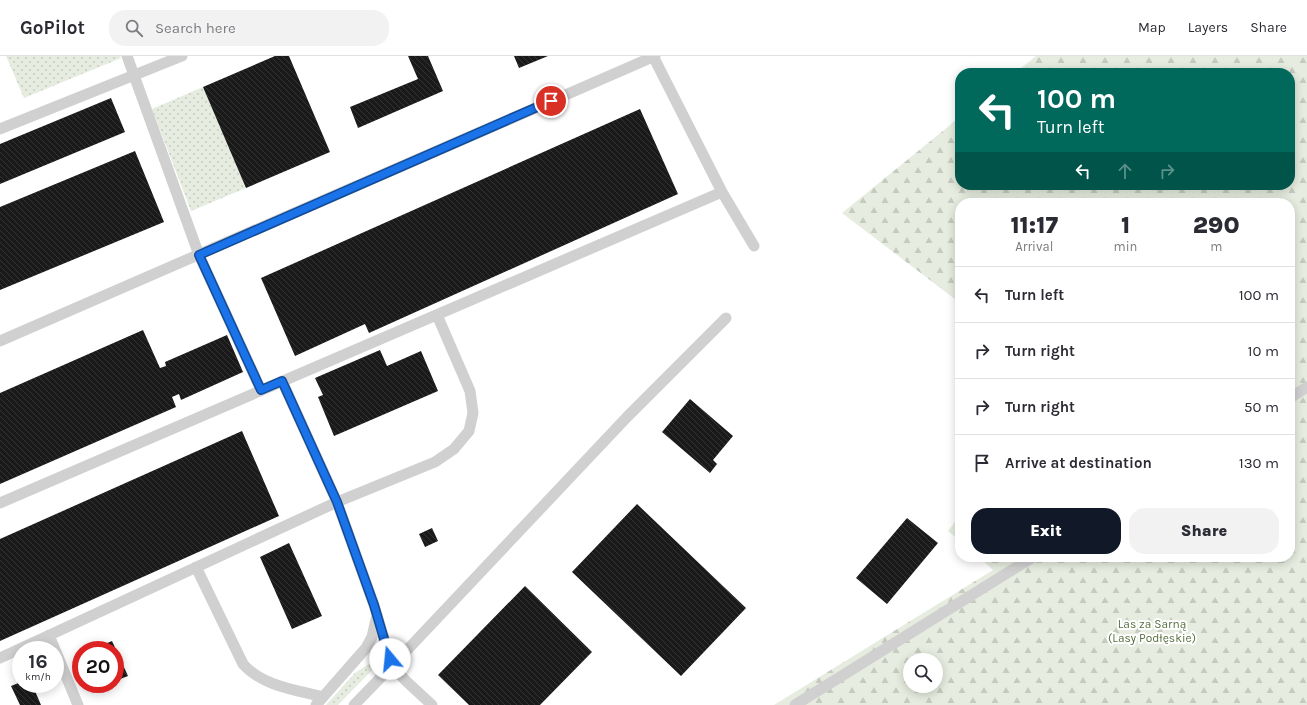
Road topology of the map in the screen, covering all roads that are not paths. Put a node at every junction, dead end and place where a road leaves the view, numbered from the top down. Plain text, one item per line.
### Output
1 (126, 56) edge
2 (182, 56) edge
3 (654, 56) edge
4 (134, 75) junction
5 (0, 129) edge
6 (722, 192) junction
7 (754, 246) dead end
8 (199, 255) junction
9 (437, 315) junction
10 (726, 318) dead end
11 (0, 342) edge
12 (282, 381) junction
13 (1307, 387) edge
14 (261, 390) junction
15 (1295, 395) edge
16 (337, 502) junction
17 (0, 503) edge
18 (1026, 562) edge
19 (196, 567) junction
20 (377, 614) junction
21 (50, 635) junction
22 (0, 658) edge
23 (392, 666) junction
24 (320, 701) edge
25 (78, 705) edge
26 (354, 705) edge
27 (432, 705) edge
28 (795, 705) edge

1 - 4 lane
2 - 4 lane
3 - 6 lane
3 - 8 lane
4 - 5 lane
4 - 8 lane
6 - 7 lane
6 - 9 lane
8 - 11 lane
8 - 14 lane
9 - 12 lane
9 - 16 lane
10 - 23 lane
12 - 14 lane
12 - 16 lane
13 - 15 lane
14 - 17 lane
16 - 19 lane
16 - 20 lane
18 - 28 lane
19 - 21 lane
19 - 24 lane
20 - 23 lane
20 - 24 lane
21 - 22 lane
21 - 25 lane
23 - 26 lane
23 - 27 lane

